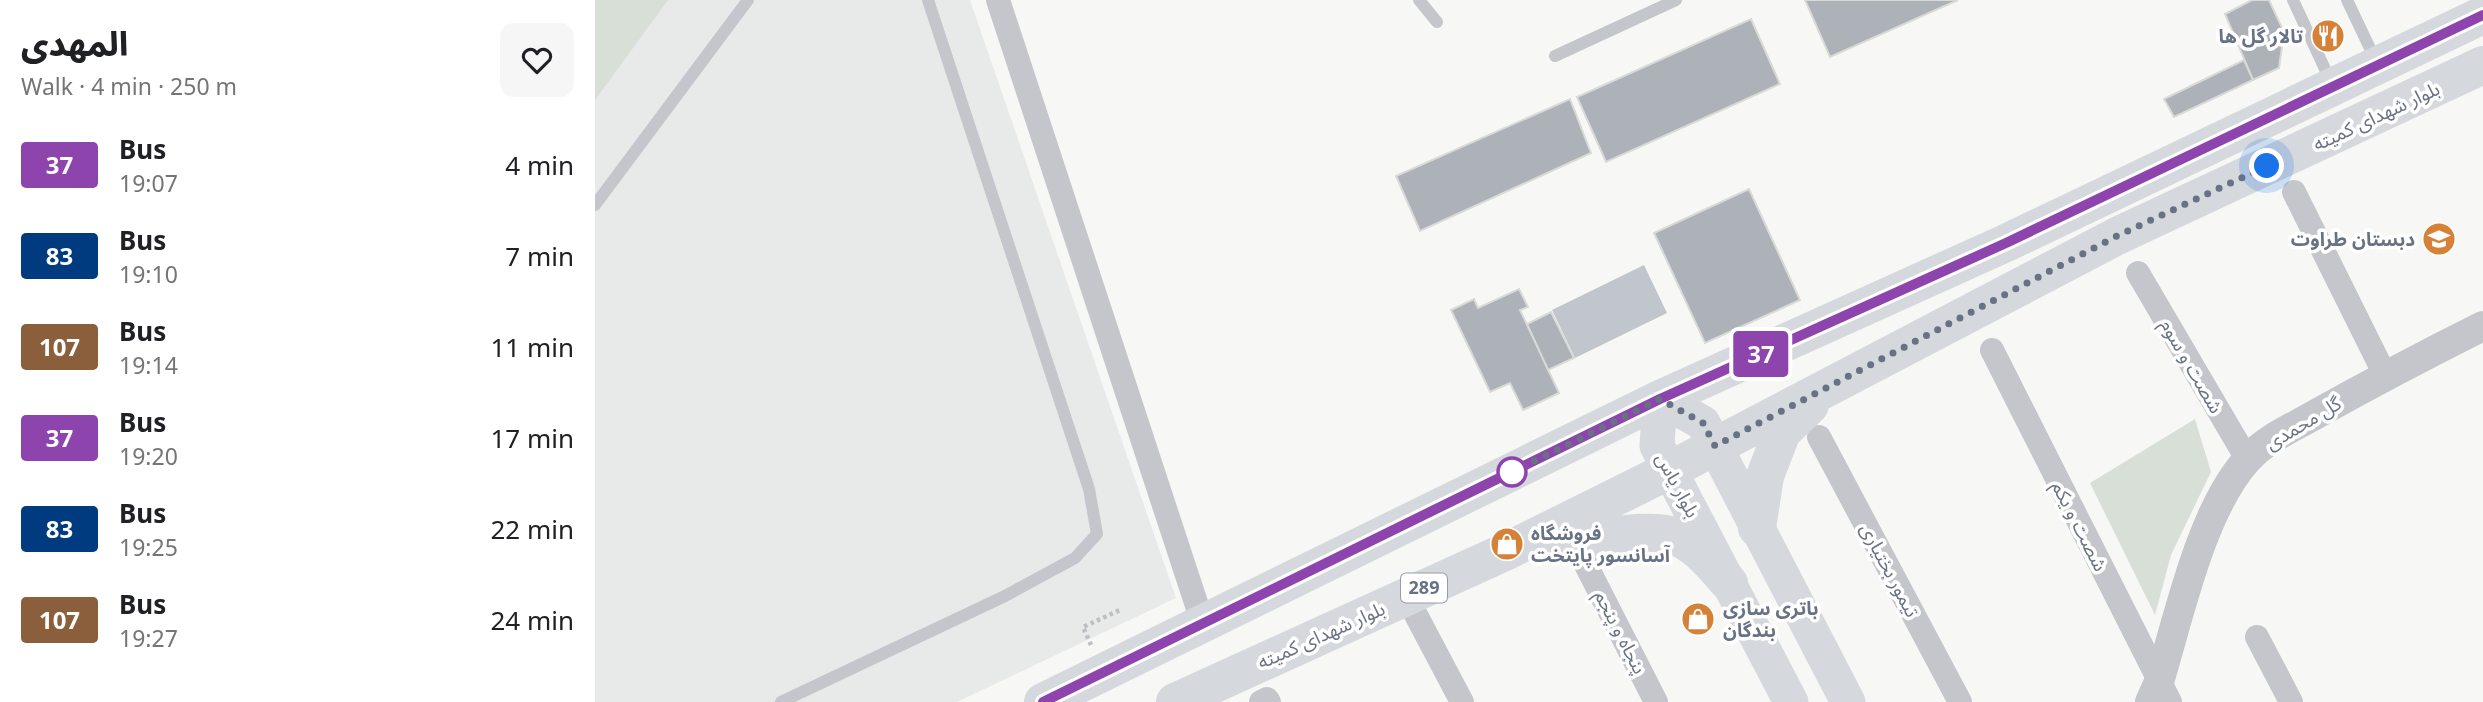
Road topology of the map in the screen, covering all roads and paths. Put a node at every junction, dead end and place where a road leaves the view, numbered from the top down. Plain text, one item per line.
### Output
1 (748, 0) edge
2 (928, 0) edge
3 (998, 0) edge
4 (1419, 0) edge
5 (1676, 0) edge
6 (2293, 0) edge
7 (2347, 0) edge
8 (2483, 15) edge
9 (1437, 22) dead end
10 (1555, 56) dead end
11 (2378, 64) junction
12 (2483, 65) edge
13 (2333, 86) junction
14 (2294, 192) dead end
15 (595, 205) edge
16 (2138, 273) dead end
17 (2483, 326) edge
18 (1991, 350) dead end
19 (2385, 375) junction
20 (1826, 389) junction
21 (1660, 399) junction
22 (1819, 437) dead end
23 (1721, 457) junction
24 (2247, 459) junction
25 (1676, 481) junction
26 (1757, 528) junction
27 (1507, 551) junction
28 (1585, 563) dead end
29 (1729, 583) junction
30 (1119, 610) dead end
31 (1416, 615) dead end
32 (1203, 624) junction
33 (1083, 627) dead end
34 (2257, 637) dead end
35 (2159, 695) edge
36 (781, 702) edge
37 (1043, 702) edge
38 (1175, 702) edge
39 (1261, 702) edge
40 (1269, 702) edge
41 (1462, 702) edge
42 (1656, 702) edge
43 (1791, 702) edge
44 (1848, 702) edge
45 (1960, 702) edge
46 (2291, 702) edge

1 - 15 lane
2 - 36 lane
3 - 32 street
4 - 9 lane
5 - 10 lane
6 - 13 lane
7 - 11 lane
8 - 11 main road
11 - 13 main road
12 - 20 main road, بلوار شهدای کمیته / 289
13 - 21 main road
14 - 19 street
16 - 24 street, شصت و سوم
17 - 19 street, گل محمدی
18 - 35 street, شصت و یکم
19 - 24 street, گل محمدی
20 - 23 main road, بلوار شهدای کمیته / 289
20 - 26 main road
21 - 23 main road
21 - 25 main road, بلوار یاس
21 - 32 main road
22 - 45 street, تیمور بختیاری
23 - 25 main road, بلوار شهدای کمیته / 289
23 - 26 main road
24 - 35 street, گل محمدی
25 - 27 main road, بلوار شهدای کمیته / 289
25 - 29 main road, بلوار یاس
26 - 44 main road
27 - 29 main road
27 - 38 main road, بلوار شهدای کمیته / 289
28 - 42 street, پنجاه و پنجم
29 - 43 main road, بلوار یاس
30 - 33 path
31 - 41 street
32 - 37 main road
34 - 46 street
39 - 40 street

